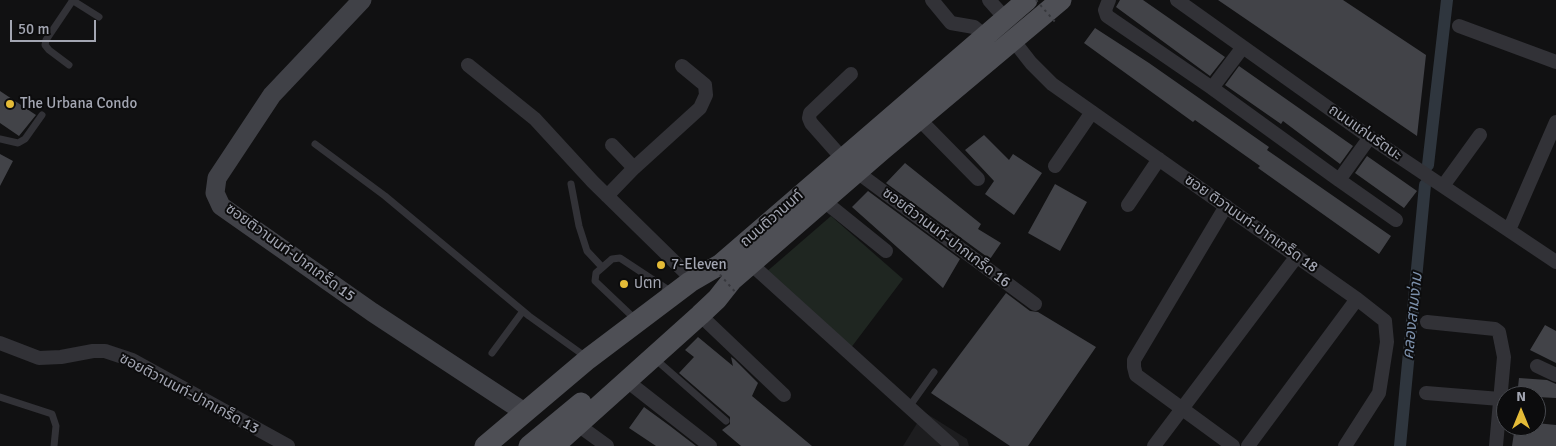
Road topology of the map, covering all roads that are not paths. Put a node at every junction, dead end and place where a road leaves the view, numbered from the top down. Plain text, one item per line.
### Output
1 (73, 0) edge
2 (362, 0) edge
3 (932, 0) edge
4 (989, 0) edge
5 (1027, 0) edge
6 (1061, 0) edge
7 (1110, 0) edge
8 (1177, 0) edge
9 (99, 17) dead end
10 (1006, 18) junction
11 (1459, 26) dead end
12 (985, 36) junction
13 (1013, 40) junction
14 (1243, 47) junction
15 (1554, 58) edge
16 (69, 65) dead end
17 (468, 66) dead end
18 (682, 66) dead end
19 (851, 74) dead end
20 (1212, 88) junction
21 (1092, 112) junction
22 (42, 115) dead end
23 (919, 119) junction
24 (1556, 122) edge
25 (1480, 135) dead end
26 (1370, 138) junction
27 (0, 139) edge
28 (315, 144) dead end
29 (612, 145) dead end
30 (1159, 159) junction
31 (850, 165) junction
32 (1055, 166) dead end
33 (634, 168) junction
34 (978, 179) dead end
35 (1339, 180) junction
36 (571, 184) dead end
37 (1443, 186) junction
38 (607, 196) junction
39 (824, 201) junction
40 (1128, 206) dead end
41 (1226, 206) junction
42 (1396, 220) dead end
43 (1509, 230) junction
44 (886, 251) dead end
45 (1297, 256) junction
46 (1556, 262) edge
47 (751, 264) junction
48 (602, 267) junction
49 (724, 274) junction
50 (694, 280) junction
51 (675, 294) junction
52 (1357, 299) junction
53 (1035, 304) dead end
54 (523, 311) junction
55 (700, 315) junction
56 (638, 321) junction
57 (1427, 322) dead end
58 (0, 343) edge
59 (492, 353) dead end
60 (654, 358) junction
61 (588, 359) junction
62 (1537, 366) dead end
63 (934, 372) dead end
64 (1556, 375) edge
65 (627, 381) junction
66 (1501, 386) edge
67 (1426, 393) dead end
68 (784, 395) dead end
69 (0, 396) edge
70 (1496, 399) edge
71 (909, 407) junction
72 (1182, 410) junction
73 (524, 412) junction
74 (726, 421) dead end
75 (578, 425) junction
76 (54, 446) edge
77 (288, 446) edge
78 (485, 446) edge
79 (505, 446) edge
80 (529, 446) edge
81 (554, 446) edge
82 (607, 446) edge
83 (710, 446) edge
84 (952, 446) edge
85 (1154, 446) edge
86 (1233, 446) edge
87 (1248, 446) edge
88 (1345, 446) edge

1 - 9 lane
1 - 16 lane
2 - 73 street, ซอยติวานนท์-ปากเกร็ด 15
3 - 12 street
4 - 10 street
5 - 10 main road, ถนนติวานนท์
6 - 13 main road, ถนนติวานนท์
7 - 20 street
8 - 14 street, ถนนแก่นรัตนะ
10 - 12 main road, ถนนติวานนท์
11 - 15 street
12 - 31 main road, ถนนติวานนท์
13 - 21 street, ซอย ติวานนท์-ปากเกร็ด 18
13 - 23 main road, ถนนติวานนท์
14 - 20 street
14 - 26 street, ถนนแก่นรัตนะ
17 - 38 street
18 - 33 street
19 - 31 street, ซอยติวานนท์-ปากเกร็ด 16
20 - 35 street
21 - 30 street, ซอย ติวานนท์-ปากเกร็ด 18
21 - 32 street
22 - 27 lane
23 - 31 main road, ถนนติวานนท์
23 - 34 street
24 - 43 street
25 - 37 street
26 - 35 street
26 - 37 street, ถนนแก่นรัตนะ
28 - 54 lane
29 - 33 street
30 - 40 street
30 - 41 street, ซอย ติวานนท์-ปากเกร็ด 18
31 - 39 main road, ถนนติวานนท์
31 - 49 main road, ถนนติวานนท์
31 - 53 street, ซอยติวานนท์-ปากเกร็ด 16
33 - 38 street
35 - 42 street
36 - 48 lane
37 - 43 street, ถนนแก่นรัตนะ
38 - 50 street
39 - 44 street
39 - 47 main road, ถนนติวานนท์
41 - 45 street, ซอย ติวานนท์-ปากเกร็ด 18
41 - 72 street
43 - 46 street, ถนนแก่นรัตนะ
45 - 52 street, ซอย ติวานนท์-ปากเกร็ด 18
45 - 72 street
47 - 49 main road, ถนนติวานนท์
47 - 71 street
48 - 51 lane
48 - 56 lane
49 - 50 main road, ถนนติวานนท์
49 - 55 main road, ถนนติวานนท์
49 - 79 main road
49 - 80 main road
50 - 51 main road, ถนนติวานนท์
51 - 56 main road, ถนนติวานนท์
52 - 87 street
52 - 88 street, ซอย ติวานนท์-ปากเกร็ด 18
54 - 59 lane
54 - 61 lane
55 - 60 main road, ถนนติวานนท์
55 - 68 street
56 - 61 main road, ถนนติวานนท์
57 - 66 street
58 - 77 street, ซอยติวานนท์-ปากเกร็ด 13
60 - 65 main road, ถนนติวานนท์
60 - 74 lane
61 - 73 main road, ถนนติวานนท์
62 - 64 street
63 - 71 lane
65 - 75 main road, ถนนติวานนท์
65 - 83 street
67 - 70 street
69 - 76 lane
71 - 84 street
72 - 85 street
72 - 86 street
73 - 78 main road, ถนนติวานนท์
75 - 81 main road, ถนนติวานนท์
75 - 82 street

